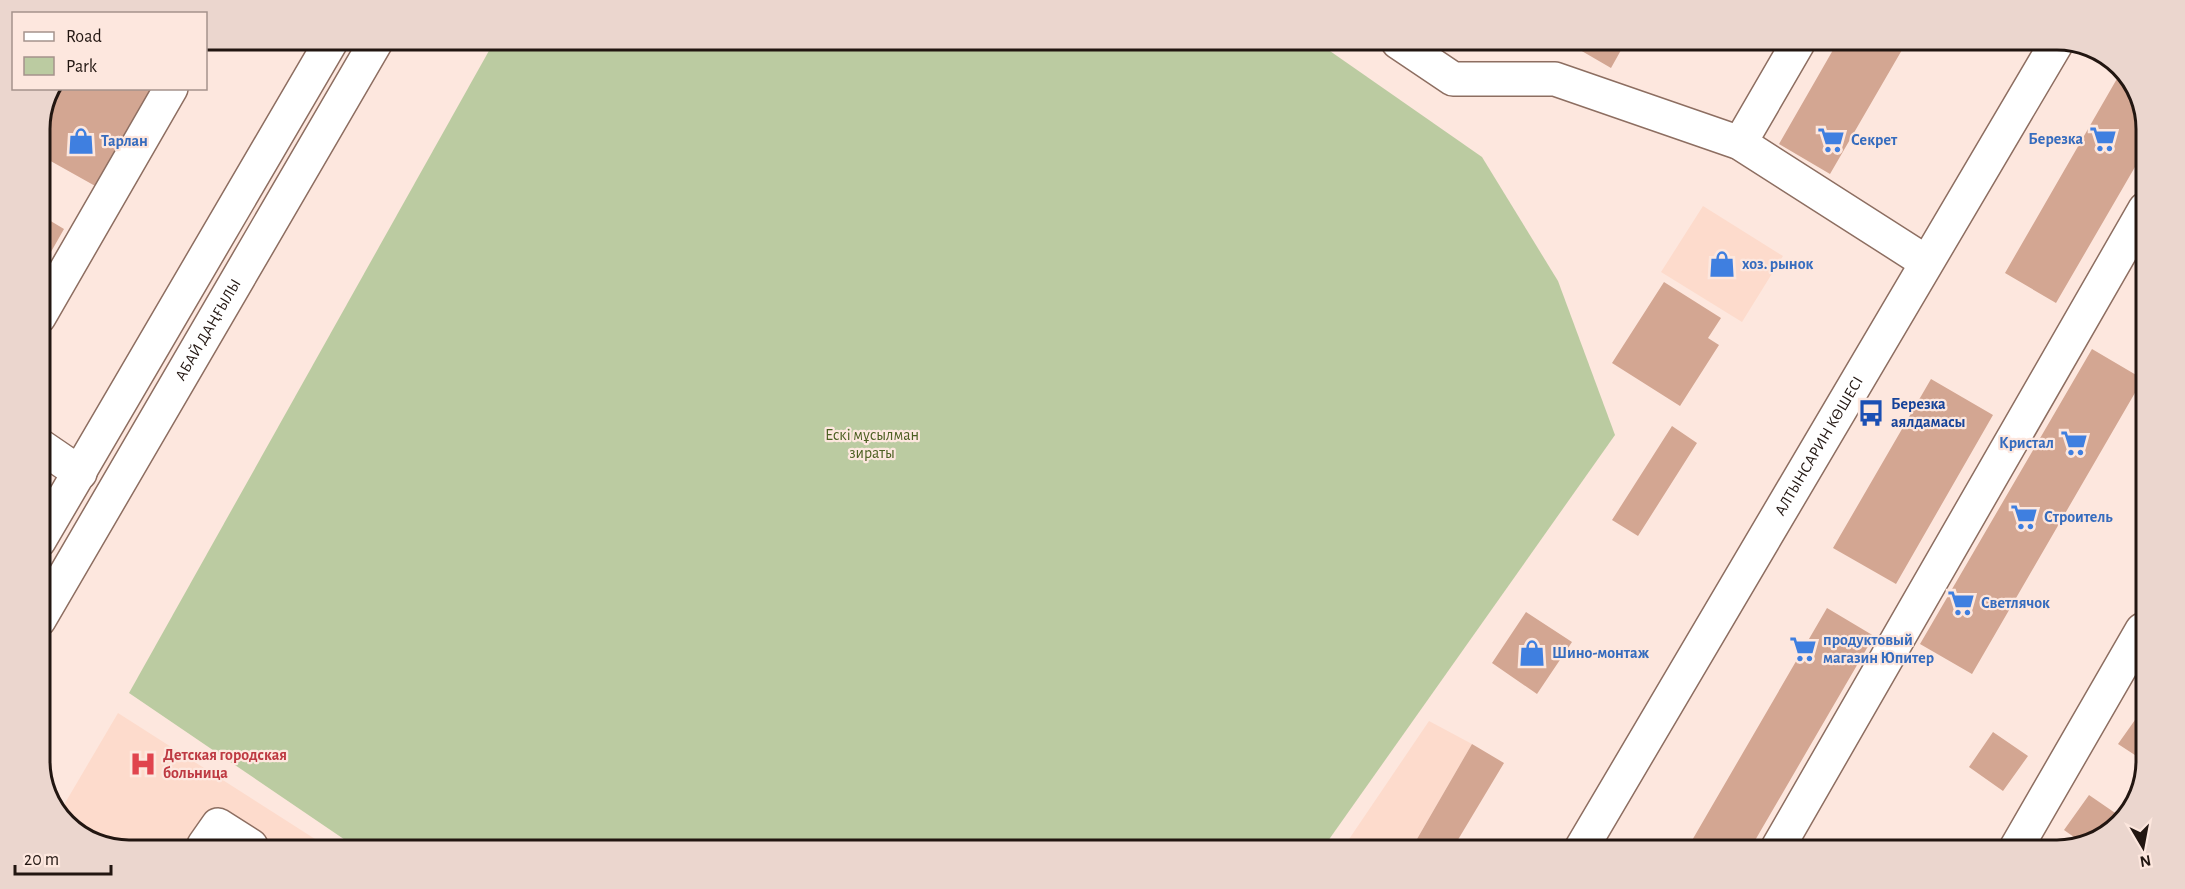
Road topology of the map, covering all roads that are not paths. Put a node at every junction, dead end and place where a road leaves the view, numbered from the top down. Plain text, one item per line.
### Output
1 (326, 49) edge
2 (372, 49) edge
3 (1408, 49) edge
4 (1795, 49) edge
5 (2053, 49) edge
6 (170, 90) edge
7 (1740, 143) junction
8 (2135, 226) edge
9 (1926, 262) junction
10 (49, 299) edge
11 (50, 452) edge
12 (80, 472) junction
13 (50, 523) edge
14 (50, 602) edge
15 (2136, 641) edge
16 (208, 840) edge
17 (242, 840) edge
18 (1586, 840) edge
19 (1782, 840) edge
20 (2021, 840) edge

1 - 12 main road
2 - 14 main road, АБАЙ ДАҢҒЫЛЫ
3 - 7 main road
4 - 7 main road
5 - 9 main road, АЛТЫНСАРИН КӨШЕСІ
6 - 10 main road
7 - 9 main road
8 - 19 main road
9 - 18 main road, АЛТЫНСАРИН КӨШЕСІ
11 - 12 main road
12 - 13 main road
15 - 20 main road
16 - 17 main road

